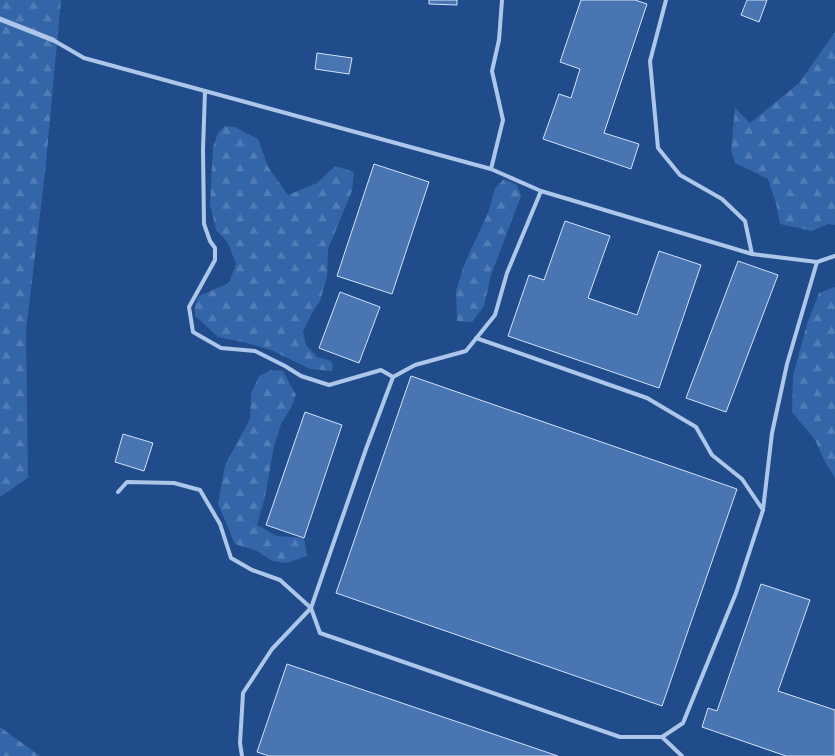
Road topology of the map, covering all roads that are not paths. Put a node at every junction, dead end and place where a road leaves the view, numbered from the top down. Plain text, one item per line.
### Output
1 (502, 0) edge
2 (666, 0) edge
3 (0, 19) edge
4 (53, 40) joint
5 (205, 91) junction
6 (491, 169) junction
7 (541, 191) junction
8 (752, 254) junction
9 (835, 256) edge
10 (817, 262) junction
11 (476, 338) junction
12 (393, 377) junction
13 (118, 492) dead end
14 (763, 510) junction
15 (311, 608) junction
16 (662, 737) junction
17 (242, 756) edge
18 (682, 756) edge

1 - 6 lane
2 - 8 lane
3 - 4 street
4 - 5 lane
5 - 6 lane
5 - 12 lane
6 - 7 lane
7 - 8 lane
7 - 11 lane
8 - 10 lane
9 - 10 lane
10 - 14 lane
11 - 12 lane
11 - 14 lane
12 - 15 lane
13 - 15 lane
14 - 16 lane
15 - 16 lane
15 - 17 lane
16 - 18 lane

